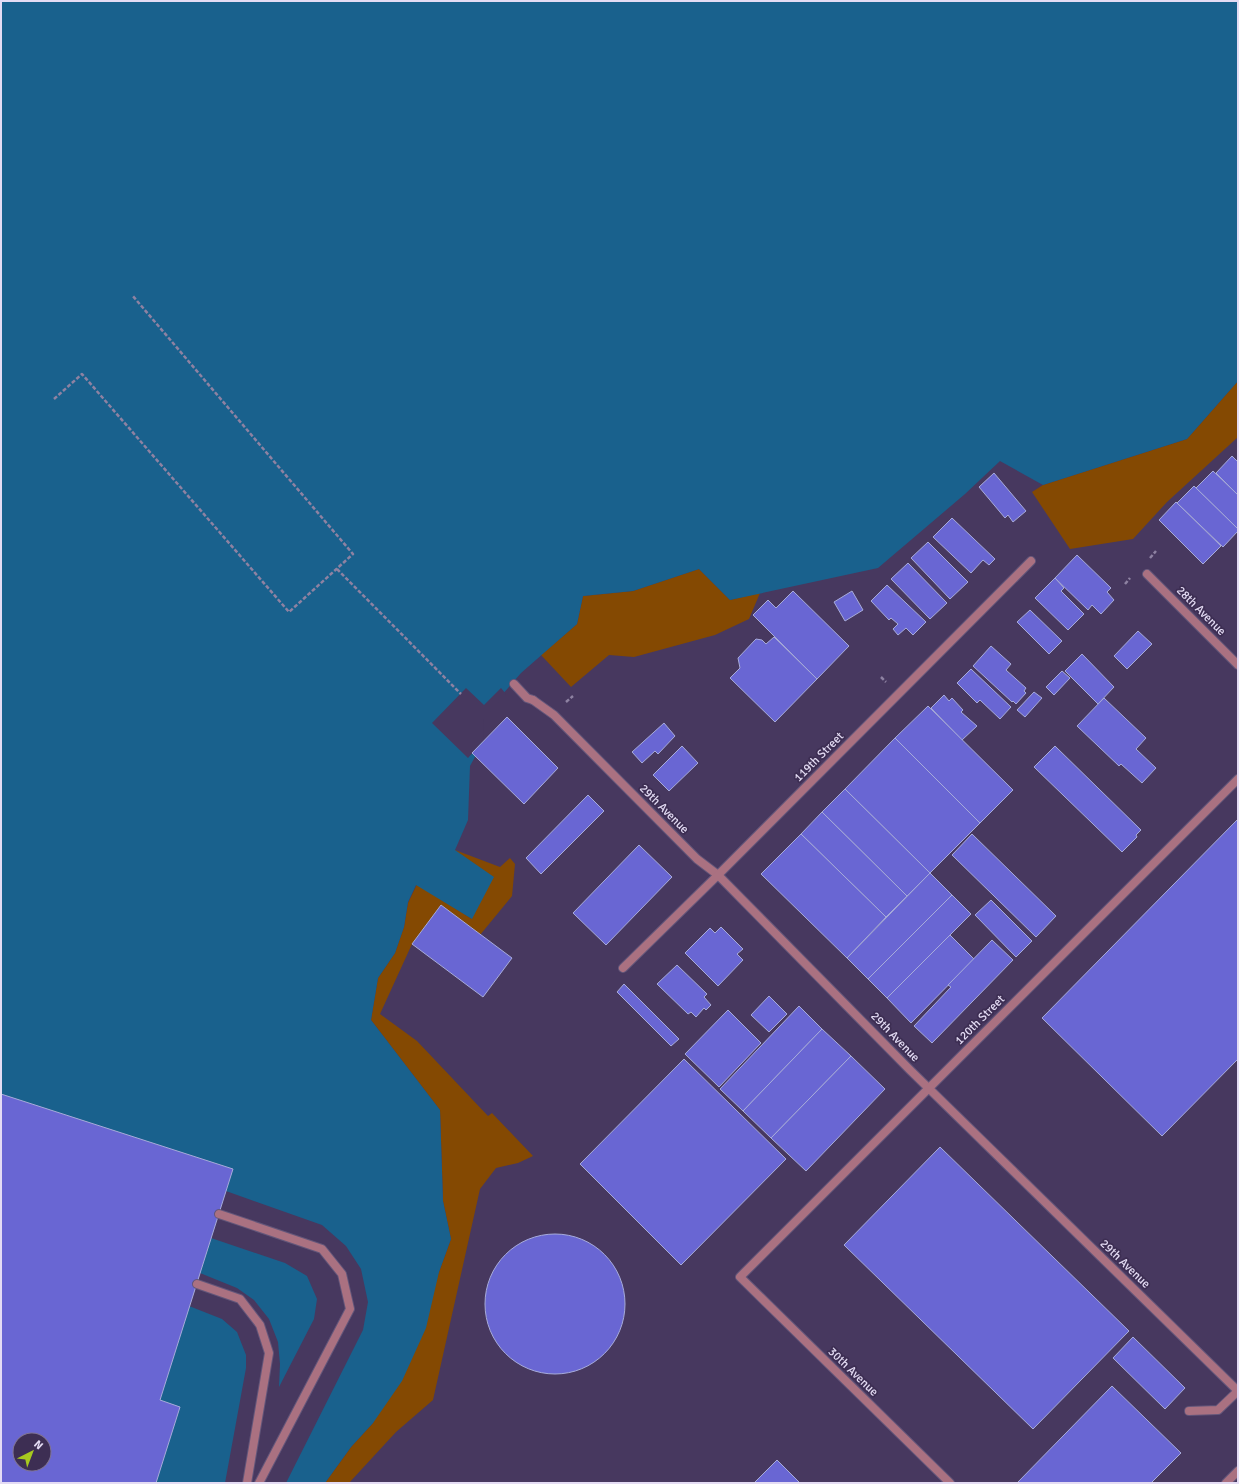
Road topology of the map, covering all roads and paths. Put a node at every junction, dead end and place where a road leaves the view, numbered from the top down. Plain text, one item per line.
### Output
1 (132, 295) dead end
2 (54, 399) dead end
3 (1031, 561) dead end
4 (338, 568) junction
5 (1147, 574) dead end
6 (1238, 665) edge
7 (514, 684) dead end
8 (461, 694) dead end
9 (1238, 779) edge
10 (718, 875) junction
11 (623, 968) dead end
12 (929, 1088) junction
13 (219, 1214) dead end
14 (740, 1277) joint
15 (197, 1284) dead end
16 (1238, 1391) edge
17 (1188, 1411) dead end
18 (1238, 1471) edge
19 (247, 1483) edge
20 (259, 1483) edge
21 (950, 1483) edge
22 (1226, 1483) edge

1 - 4 path
2 - 4 path
3 - 10 street, 119th Street
4 - 8 path
5 - 6 street, 28th Avenue
7 - 10 street, 29th Avenue
9 - 12 street, 120th Street
10 - 11 street, 119th Street
10 - 12 street, 29th Avenue
12 - 14 street, 120th Street
12 - 16 street, 29th Avenue
13 - 20 street
14 - 21 street, 30th Avenue
15 - 19 street
16 - 17 street
18 - 22 street

